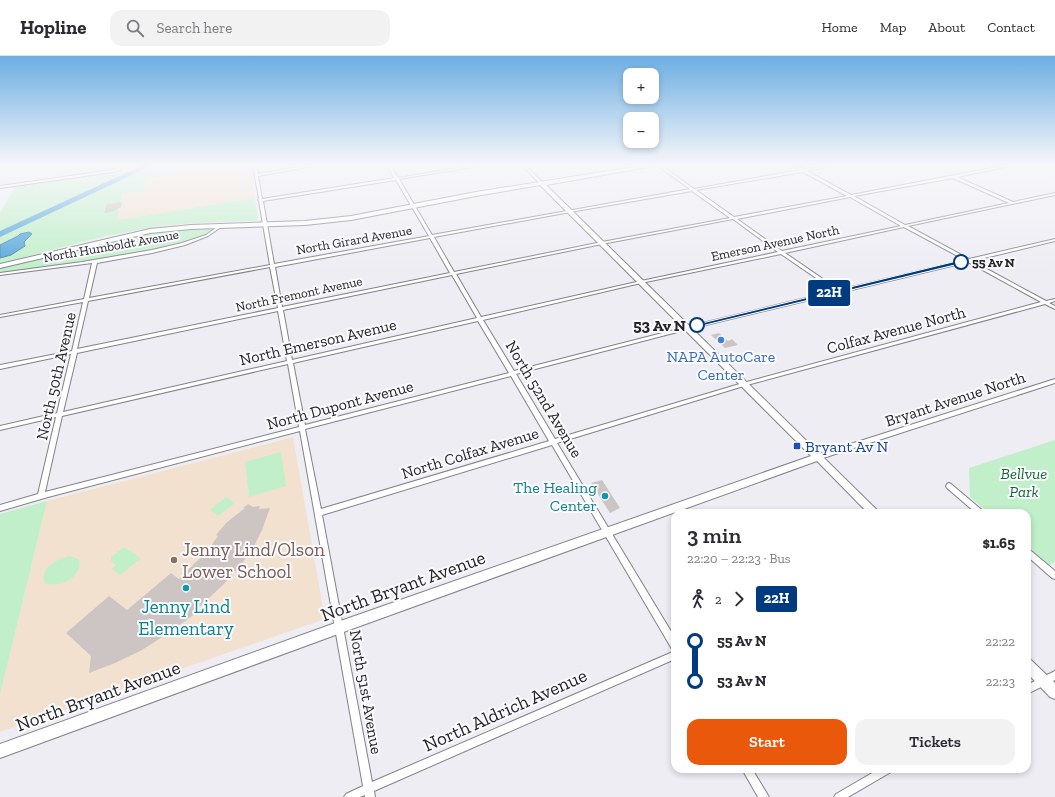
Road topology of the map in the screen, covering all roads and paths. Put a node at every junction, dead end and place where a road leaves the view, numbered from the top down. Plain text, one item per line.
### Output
1 (260, 200) edge
2 (409, 201) edge
3 (440, 201) edge
4 (559, 201) edge
5 (631, 201) edge
6 (708, 201) edge
7 (826, 201) edge
8 (858, 201) edge
9 (1008, 201) edge
10 (1024, 201) edge
11 (1013, 203) junction
12 (412, 206) junction
13 (570, 211) junction
14 (733, 218) junction
15 (266, 224) junction
16 (220, 226) junction
17 (904, 226) junction
18 (431, 237) junction
19 (1055, 240) edge
20 (602, 243) junction
21 (781, 252) junction
22 (968, 260) junction
23 (95, 261) junction
24 (0, 266) edge
25 (272, 266) junction
26 (0, 274) edge
27 (453, 274) junction
28 (641, 282) junction
29 (837, 291) junction
30 (86, 300) junction
31 (1055, 300) edge
32 (1045, 303) junction
33 (1055, 308) edge
34 (280, 309) junction
35 (0, 316) edge
36 (480, 318) junction
37 (688, 328) junction
38 (74, 351) junction
39 (290, 361) junction
40 (0, 367) edge
41 (512, 373) junction
42 (1055, 381) edge
43 (745, 384) junction
44 (60, 414) junction
45 (0, 428) edge
46 (302, 428) junction
47 (553, 442) junction
48 (818, 457) junction
49 (949, 486) dead end
50 (41, 496) junction
51 (0, 508) edge
52 (671, 509) edge
53 (671, 509) edge
54 (871, 509) edge
55 (976, 509) edge
56 (318, 513) junction
57 (606, 532) junction
58 (1031, 555) edge
59 (1055, 576) edge
60 (340, 627) junction
61 (671, 639) edge
62 (671, 657) edge
63 (1031, 666) edge
64 (1050, 678) edge
65 (1031, 688) edge
66 (1055, 692) edge
67 (0, 751) edge
68 (750, 773) edge
69 (881, 773) edge
70 (369, 793) edge
71 (349, 797) edge
72 (764, 797) edge
73 (839, 797) edge

1 - 15 street, North 51st Avenue
2 - 12 street, North 52nd Avenue
3 - 12 street, North Humboldt Avenue
4 - 13 street
5 - 13 street, North Girard Avenue
6 - 14 street
7 - 14 street, North Fremont Avenue
8 - 17 street
9 - 11 street
10 - 11 street, Emerson Avenue North
11 - 17 street, Emerson Avenue North
12 - 15 street, North Humboldt Avenue
12 - 18 street, North 52nd Avenue
13 - 18 street, North Girard Avenue
13 - 20 street
14 - 20 street, North Fremont Avenue
14 - 21 street
15 - 16 street, North Humboldt Avenue
15 - 25 street, North 51st Avenue
16 - 23 street, North Humboldt Avenue
16 - 24 street, North Humboldt Avenue
17 - 21 street, Emerson Avenue North
17 - 22 street
18 - 25 street, North Girard Avenue
18 - 27 street, North 52nd Avenue
19 - 22 street, North Dupont Avenue
20 - 27 street, North Fremont Avenue
20 - 28 street
21 - 28 street, Emerson Avenue North
21 - 29 street
22 - 29 street, North Dupont Avenue
22 - 32 street
23 - 26 street, North Humboldt Avenue
23 - 30 street, North 50th Avenue
25 - 30 street, North Girard Avenue
25 - 34 street, North 51st Avenue
27 - 34 street, North Fremont Avenue
27 - 36 street, North 52nd Avenue
28 - 36 street, North Emerson Avenue
28 - 37 street
29 - 37 street, North Dupont Avenue
30 - 35 street, North Girard Avenue
30 - 38 street, North 50th Avenue
31 - 32 street, Colfax Avenue North
32 - 33 street
32 - 43 street, Colfax Avenue North
34 - 38 street, North Fremont Avenue
34 - 39 street, North 51st Avenue
36 - 39 street, North Emerson Avenue
36 - 41 street, North 52nd Avenue
37 - 41 street, North Dupont Avenue
37 - 43 street
38 - 40 street, North Fremont Avenue
38 - 44 street, North 50th Avenue
39 - 44 street, North Emerson Avenue
39 - 46 street, North 51st Avenue
41 - 46 street, North Dupont Avenue
41 - 47 street, North 52nd Avenue
42 - 48 street, Bryant Avenue North
43 - 47 street, North Colfax Avenue
43 - 48 street
44 - 45 street, North Emerson Avenue
44 - 50 street, North 50th Avenue
46 - 50 street, North Dupont Avenue
46 - 56 street, North 51st Avenue
47 - 56 street, North Colfax Avenue
47 - 57 street, North 52nd Avenue
48 - 53 street, North Bryant Avenue
48 - 54 street
49 - 55 street
50 - 51 street, North Dupont Avenue
52 - 57 street, North Bryant Avenue
56 - 60 street, North 51st Avenue
57 - 60 street, North Bryant Avenue
57 - 61 street, North 52nd Avenue
58 - 59 street
60 - 67 street, North Bryant Avenue
60 - 70 street, North 51st Avenue
62 - 70 street, North Aldrich Avenue
63 - 64 street
64 - 65 street
64 - 66 street
68 - 72 street
69 - 73 street
70 - 71 street, North Aldrich Avenue

